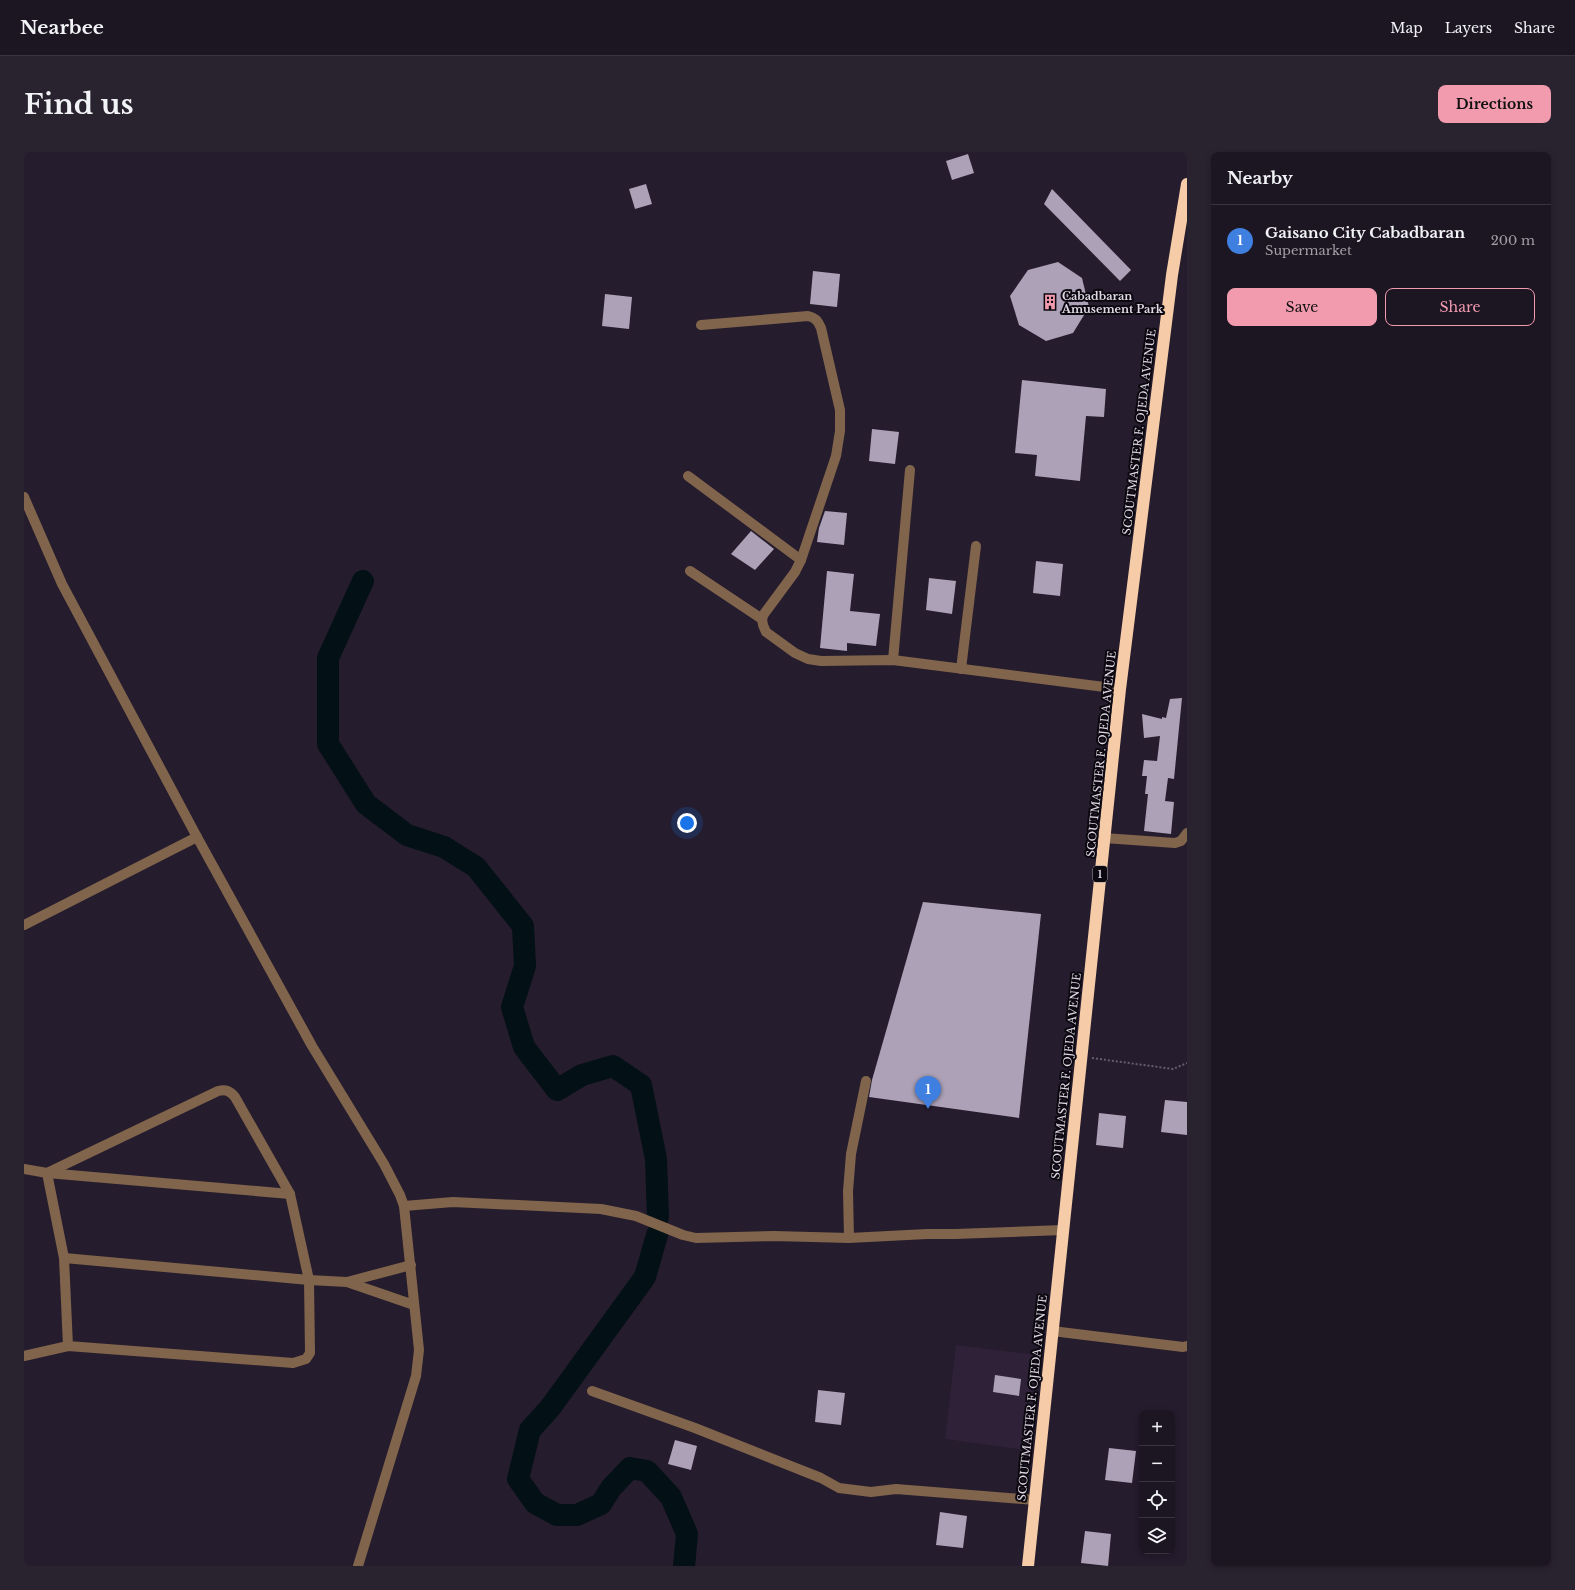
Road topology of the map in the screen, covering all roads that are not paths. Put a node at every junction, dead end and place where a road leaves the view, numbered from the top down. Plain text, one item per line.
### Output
1 (1187, 184) edge
2 (701, 325) dead end
3 (910, 470) dead end
4 (688, 476) dead end
5 (24, 498) edge
6 (976, 546) dead end
7 (801, 560) junction
8 (690, 571) dead end
9 (762, 619) junction
10 (894, 660) junction
11 (961, 669) junction
12 (1120, 689) junction
13 (1187, 832) edge
14 (197, 837) junction
15 (1104, 838) junction
16 (24, 925) edge
17 (866, 1081) dead end
18 (24, 1169) edge
19 (47, 1172) junction
20 (290, 1194) junction
21 (404, 1206) junction
22 (1063, 1230) junction
23 (849, 1238) junction
24 (64, 1258) junction
25 (411, 1265) junction
26 (309, 1280) junction
27 (347, 1282) junction
28 (414, 1305) junction
29 (1052, 1331) junction
30 (68, 1346) junction
31 (1187, 1346) edge
32 (24, 1356) edge
33 (592, 1391) dead end
34 (1035, 1500) junction
35 (358, 1566) edge
36 (1028, 1566) edge

1 - 12 highway, SCOUTMASTER F. OJEDA AVENUE / 1
2 - 7 street
3 - 10 street
4 - 7 street
5 - 14 street
6 - 11 street
7 - 9 street
8 - 9 street
9 - 10 street
10 - 11 street
11 - 12 street
12 - 15 highway, SCOUTMASTER F. OJEDA AVENUE / 1
13 - 15 street
14 - 16 street
14 - 21 street
15 - 22 highway, SCOUTMASTER F. OJEDA AVENUE / 1
17 - 23 street
18 - 19 street
19 - 20 street
19 - 20 street
19 - 24 street
20 - 26 street
21 - 23 street
21 - 25 street
22 - 23 street
22 - 29 highway, SCOUTMASTER F. OJEDA AVENUE / 1
24 - 26 street
24 - 30 street
25 - 27 street
25 - 28 street
26 - 27 street
26 - 30 street
27 - 28 street
28 - 35 street
29 - 31 street
29 - 34 highway, SCOUTMASTER F. OJEDA AVENUE / 1
30 - 32 street
33 - 34 street
34 - 36 highway, SCOUTMASTER F. OJEDA AVENUE / 1

